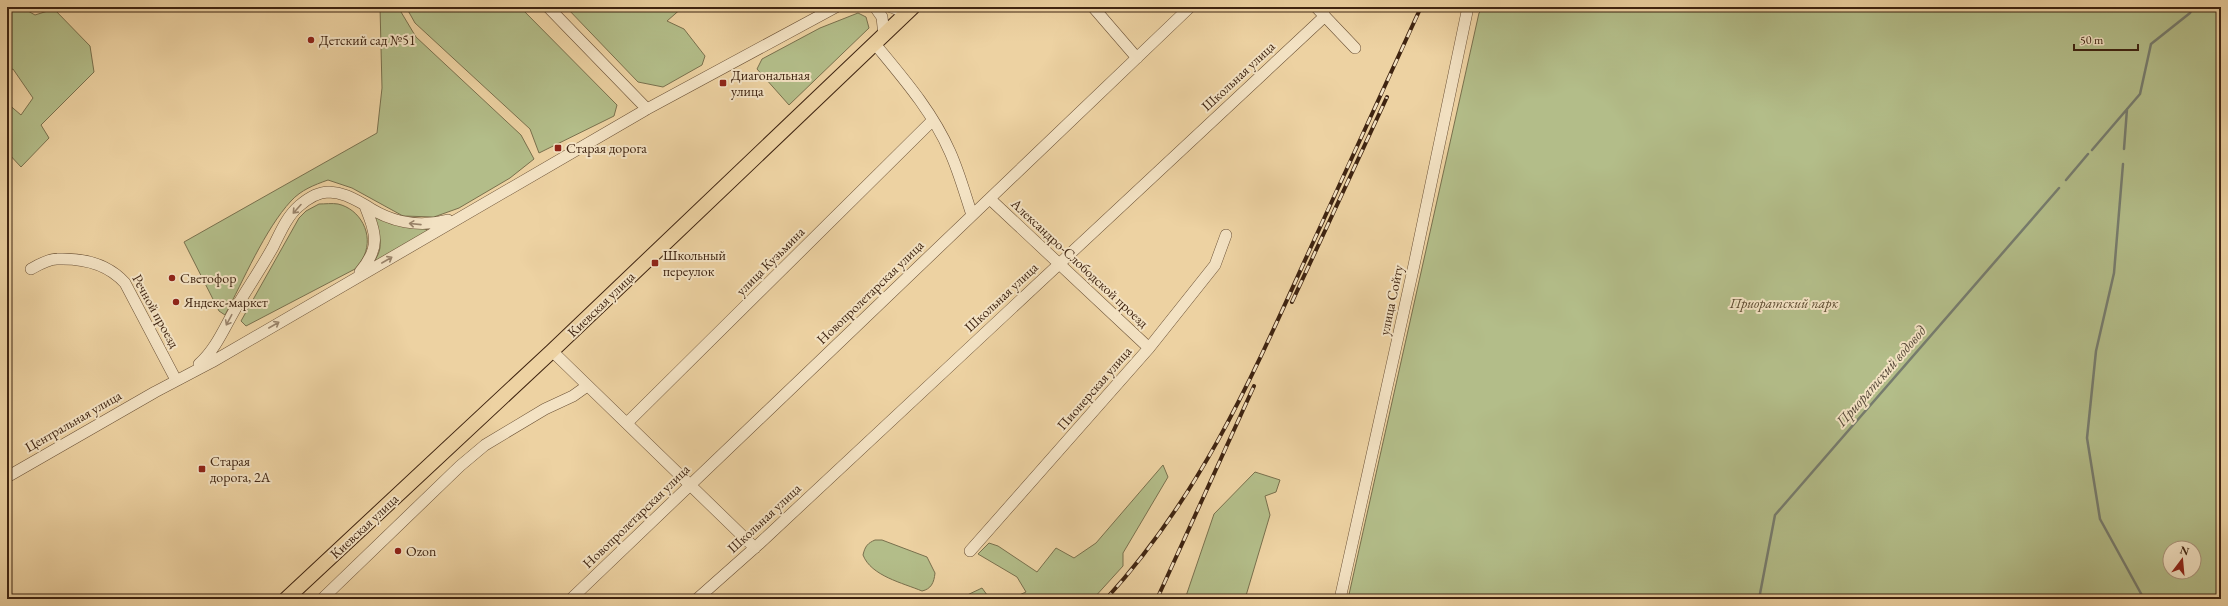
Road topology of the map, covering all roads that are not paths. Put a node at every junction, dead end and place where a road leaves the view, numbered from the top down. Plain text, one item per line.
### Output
1 (548, 7) edge
2 (836, 7) edge
3 (875, 7) edge
4 (891, 7) edge
5 (1093, 7) edge
6 (1190, 7) edge
7 (1316, 7) edge
8 (1468, 7) edge
9 (908, 9) edge
10 (1325, 16) junction
11 (879, 40) junction
12 (1355, 48) dead end
13 (1137, 58) junction
14 (647, 110) junction
15 (933, 120) junction
16 (990, 199) junction
17 (365, 206) junction
18 (466, 214) junction
19 (972, 215) junction
20 (1226, 235) dead end
21 (1058, 264) junction
22 (31, 270) dead end
23 (356, 277) junction
24 (1149, 348) junction
25 (552, 351) junction
26 (191, 371) junction
27 (176, 380) junction
28 (587, 386) junction
29 (628, 423) junction
30 (7, 477) edge
31 (689, 484) junction
32 (755, 548) junction
33 (970, 551) dead end
34 (286, 599) edge
35 (322, 599) edge
36 (571, 599) edge
37 (698, 599) edge
38 (1340, 599) edge

1 - 14 street
2 - 14 street
3 - 11 street
4 - 9 street
5 - 13 street
6 - 13 street, Новопролетарская улица
7 - 10 street
8 - 38 street, улица Сойту
9 - 11 main road, Киевская улица
10 - 12 street
10 - 21 street, Школьная улица
11 - 15 street
11 - 25 main road, Киевская улица
13 - 16 street, Новопролетарская улица
14 - 18 street
15 - 19 street
15 - 29 street, улица Кузьмина
16 - 19 street, Новопролетарская улица
16 - 21 street, Александро-Слободской проезд
18 -> 17 street
17 - 23 street
17 -> 26 street
23 -> 18 street
19 - 31 street, Новопролетарская улица
20 - 24 street, Пионерская улица
21 - 24 street, Александро-Слободской проезд
21 - 32 street, Школьная улица
22 - 27 street, Речной проезд
26 -> 23 street
24 - 33 street, Пионерская улица
25 - 28 street
25 - 34 main road, Киевская улица
26 - 27 street
27 - 30 street, Центральная улица
28 - 29 street
28 - 35 street, Киевская улица
29 - 31 street
31 - 32 street
31 - 36 street, Новопролетарская улица
32 - 37 street, Школьная улица

